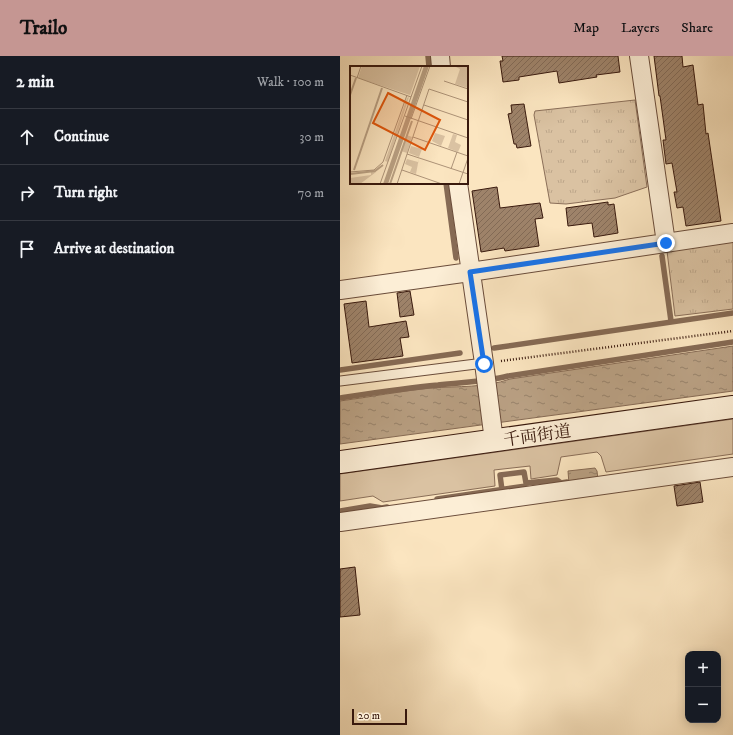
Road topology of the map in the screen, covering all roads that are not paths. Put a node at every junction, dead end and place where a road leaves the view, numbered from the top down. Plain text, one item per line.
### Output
1 (440, 56) edge
2 (639, 56) edge
3 (441, 66) edge
4 (458, 184) edge
5 (733, 233) edge
6 (666, 243) junction
7 (470, 272) junction
8 (340, 290) edge
9 (485, 368) junction
10 (340, 381) edge
11 (733, 407) edge
12 (493, 434) junction
13 (340, 462) edge
14 (733, 467) edge
15 (340, 522) edge

1 - 3 street
2 - 6 street
4 - 7 street
5 - 6 street
6 - 7 street
7 - 8 street
7 - 9 street
9 - 10 lane
9 - 12 street
11 - 12 street, 千両街道
12 - 13 street, 千両街道
14 - 15 street

